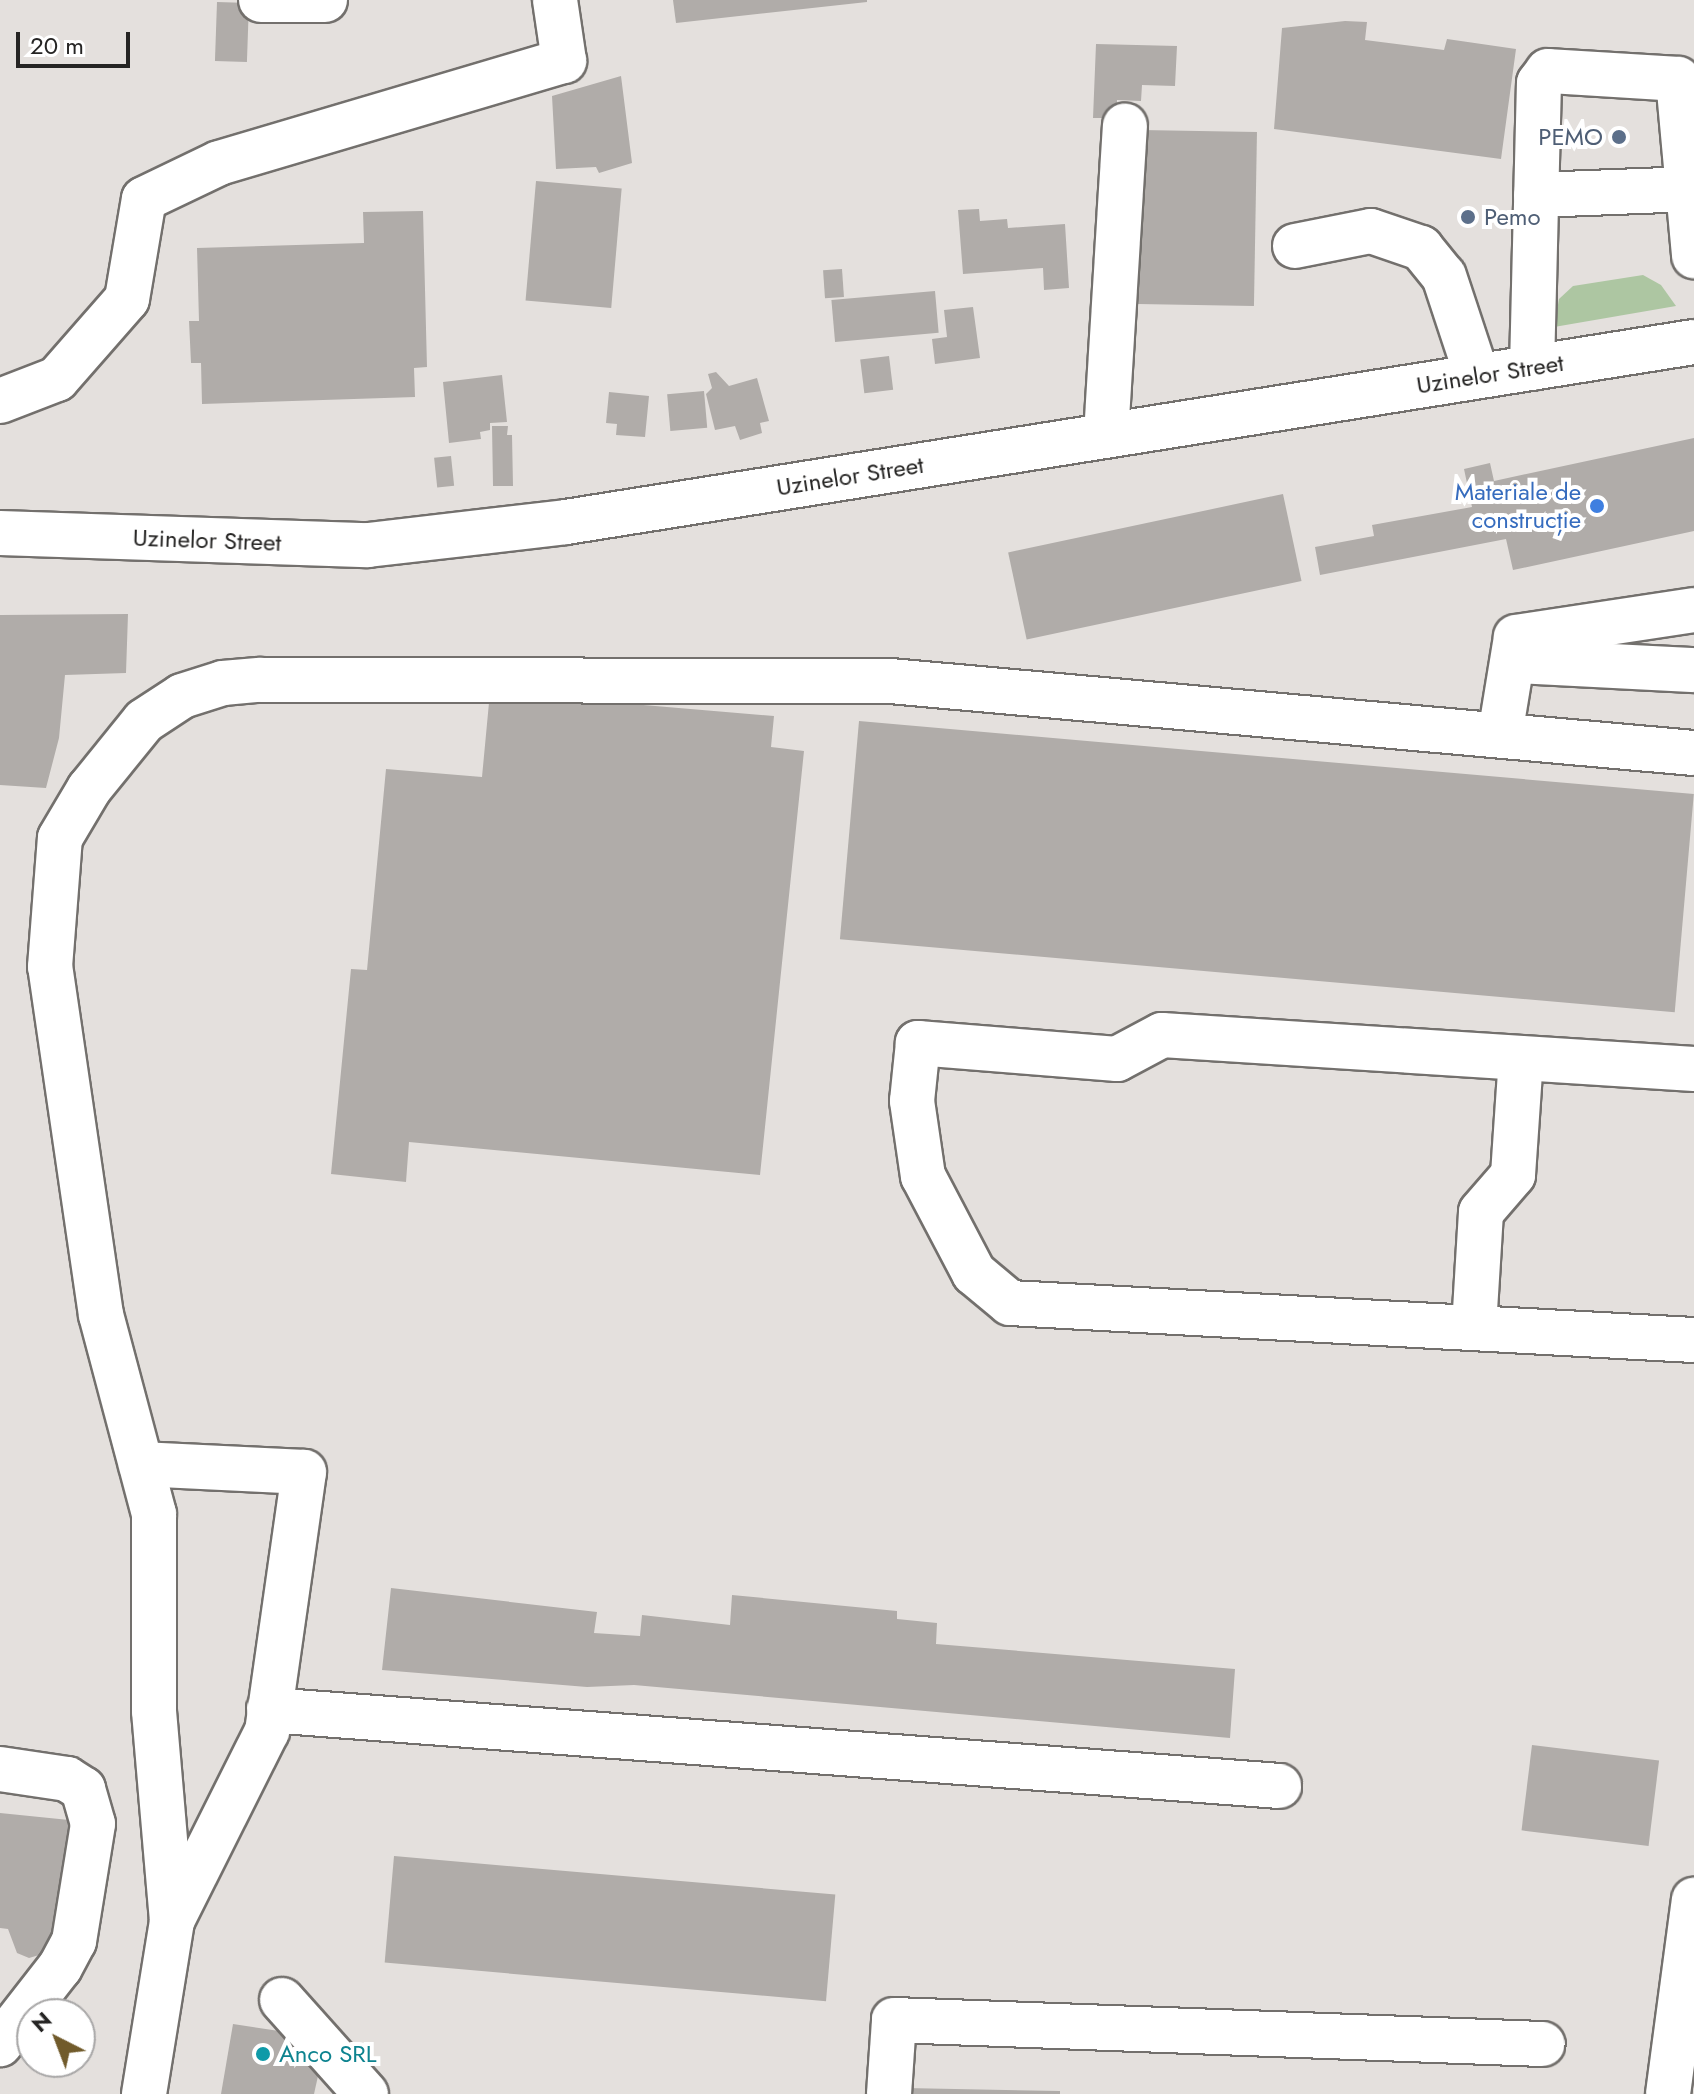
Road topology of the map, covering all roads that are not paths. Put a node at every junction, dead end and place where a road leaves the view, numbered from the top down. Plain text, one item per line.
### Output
1 (261, 0) edge
2 (325, 0) edge
3 (555, 0) edge
4 (1125, 126) dead end
5 (1689, 189) junction
6 (1536, 195) junction
7 (1295, 246) dead end
8 (1694, 256) edge
9 (1694, 342) edge
10 (1532, 368) junction
11 (1477, 376) junction
12 (0, 401) edge
13 (1106, 435) junction
14 (0, 533) edge
15 (1694, 610) edge
16 (1637, 619) junction
17 (1515, 661) junction
18 (1637, 668) junction
19 (1694, 670) edge
20 (1500, 735) junction
21 (1694, 753) edge
22 (1521, 1058) junction
23 (1694, 1069) edge
24 (1474, 1327) junction
25 (1694, 1340) edge
26 (141, 1464) junction
27 (269, 1710) junction
28 (0, 1769) edge
29 (1279, 1786) dead end
30 (1694, 1900) edge
31 (172, 1921) junction
32 (282, 2000) dead end
33 (0, 2044) edge
34 (1543, 2044) dead end
35 (144, 2094) edge
36 (366, 2094) edge
37 (889, 2094) edge
38 (1668, 2094) edge

1 - 2 main road
3 - 12 main road
4 - 13 main road
5 - 6 main road
5 - 6 main road
5 - 8 main road
6 - 10 main road
7 - 11 main road
9 - 10 main road, Uzinelor Street
10 - 11 main road, Uzinelor Street
11 - 13 main road, Uzinelor Street
13 - 14 main road, Uzinelor Street
15 - 16 main road
16 - 17 main road
16 - 18 main road
17 - 18 main road
17 - 20 main road
18 - 19 main road
20 - 21 main road
20 - 26 main road
22 - 23 main road
22 - 24 main road
22 - 24 main road
24 - 25 main road
26 - 27 main road
26 - 31 main road
27 - 29 main road
27 - 31 main road
28 - 33 main road
30 - 38 main road
31 - 35 main road
32 - 36 main road
34 - 37 main road

